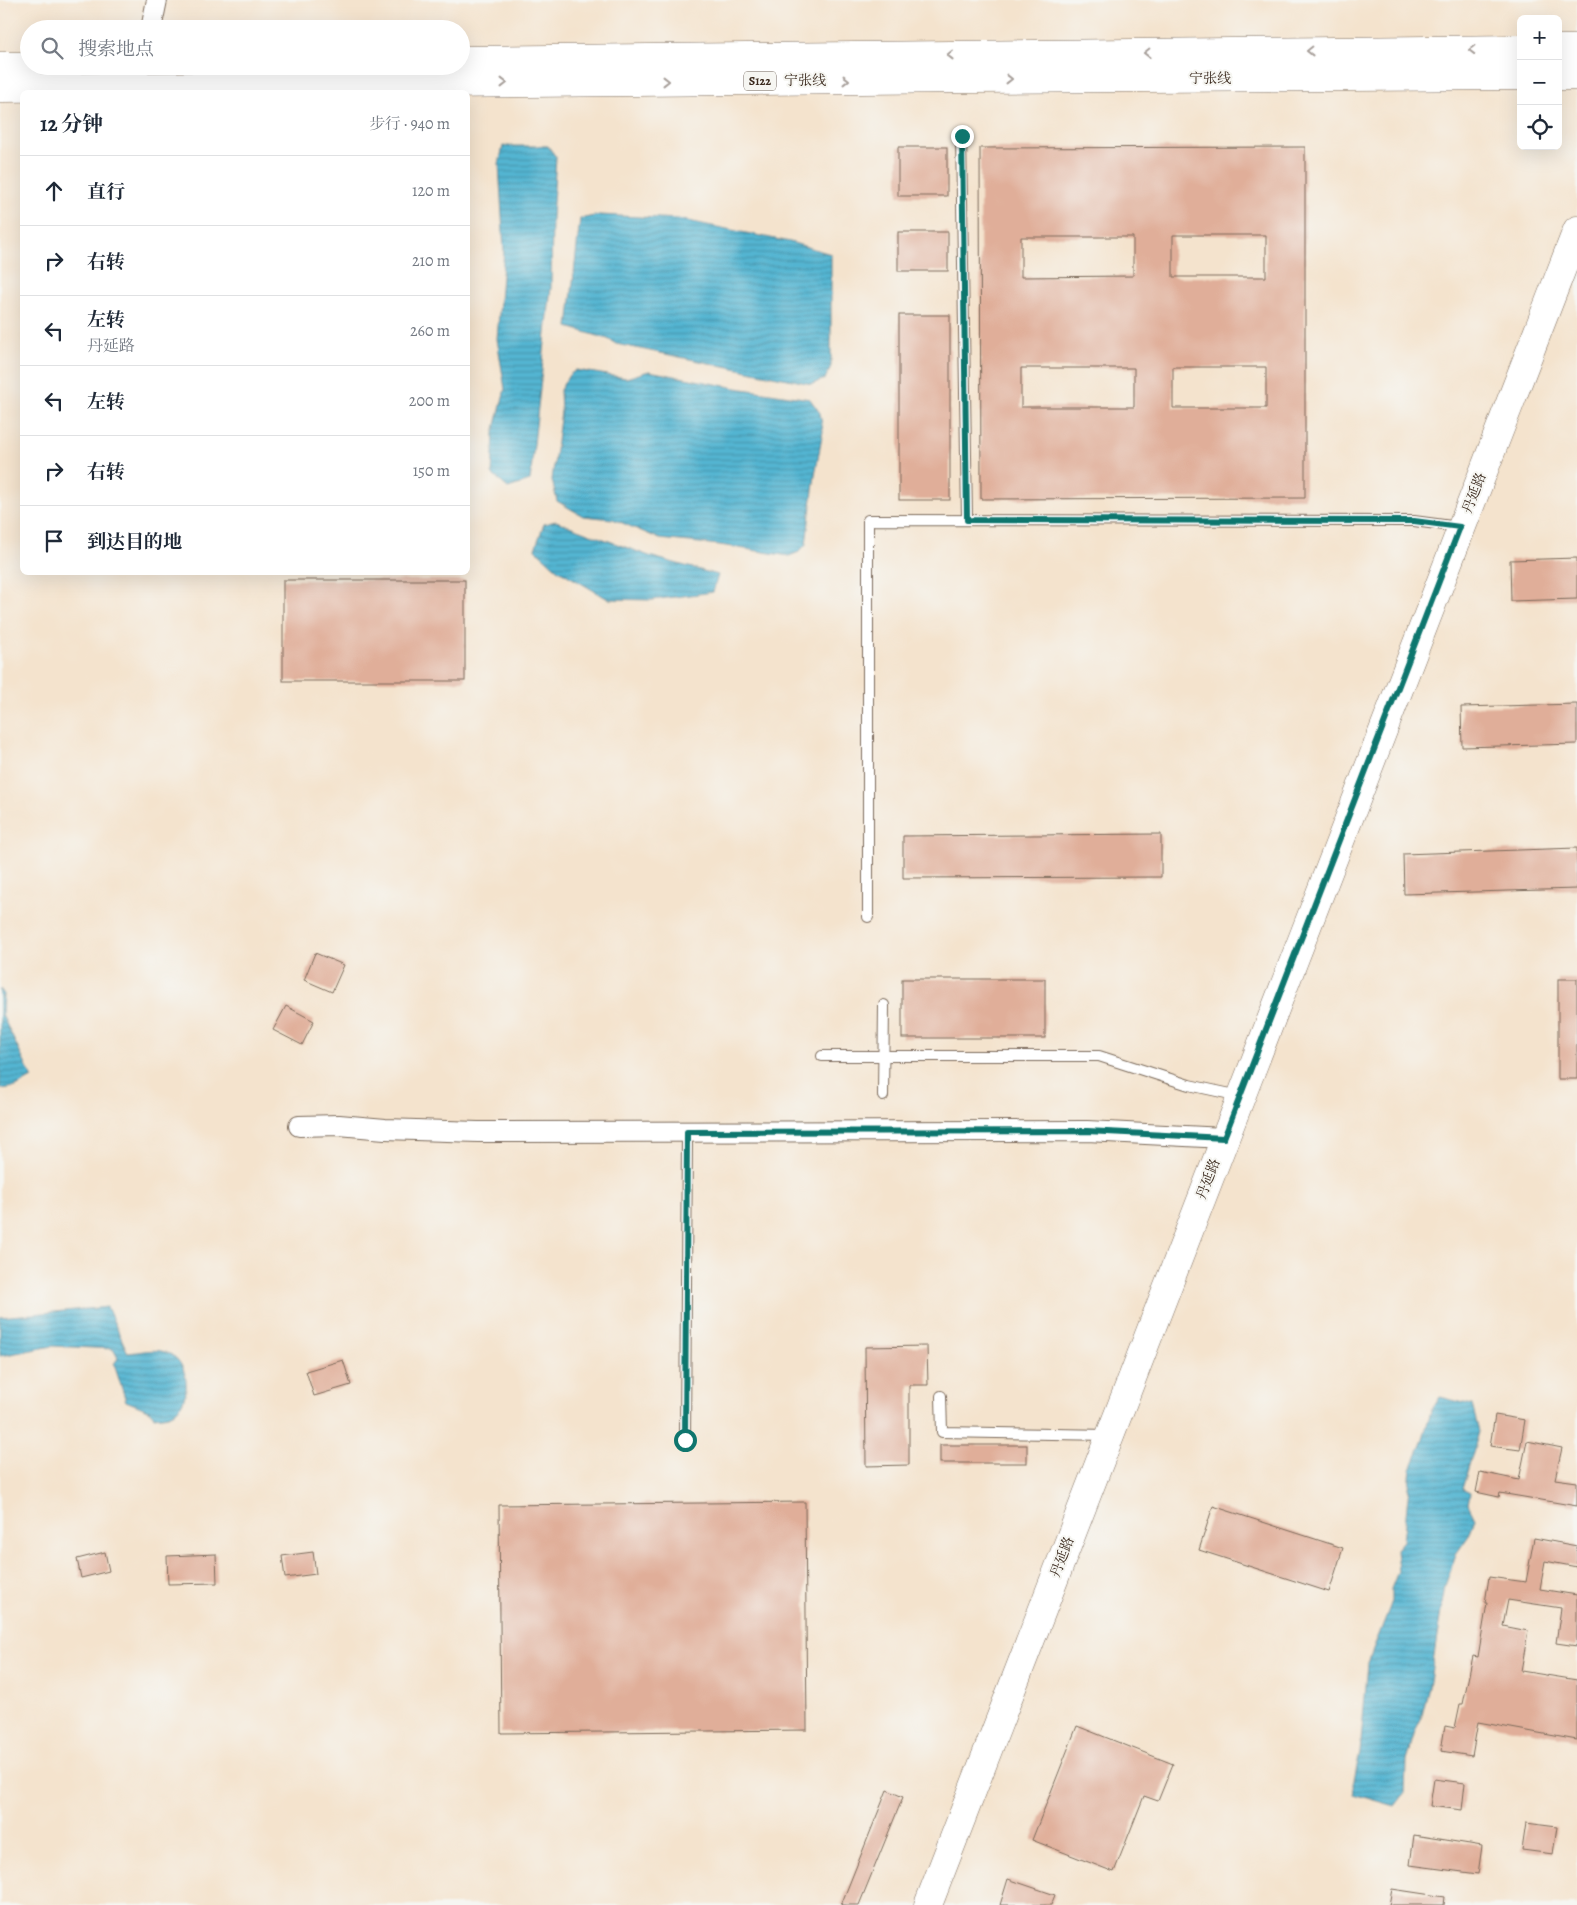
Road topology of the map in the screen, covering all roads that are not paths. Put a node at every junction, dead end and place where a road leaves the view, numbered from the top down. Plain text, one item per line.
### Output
1 (157, 0) edge
2 (153, 20) edge
3 (1562, 49) edge
4 (1577, 49) edge
5 (1517, 50) edge
6 (470, 60) edge
7 (0, 66) edge
8 (20, 66) edge
9 (1517, 76) edge
10 (1562, 76) edge
11 (1577, 76) edge
12 (0, 88) edge
13 (962, 136) dead end
14 (1577, 230) edge
15 (967, 520) junction
16 (1460, 527) junction
17 (868, 917) dead end
18 (884, 1005) dead end
19 (822, 1056) dead end
20 (884, 1056) junction
21 (883, 1096) dead end
22 (1240, 1096) junction
23 (299, 1126) dead end
24 (687, 1132) junction
25 (1224, 1138) junction
26 (941, 1396) dead end
27 (1109, 1435) junction
28 (685, 1440) dead end
29 (928, 1905) edge

1 - 2 street
3 - 4 main road
5 -> 6 main road, 宁张线 / S122
7 - 8 main road
12 -> 9 main road, 宁张线 / S122
10 - 11 main road
13 - 15 lane
14 - 16 main road, 丹延路
15 - 16 lane
15 - 17 lane
16 - 22 main road, 丹延路
18 - 20 lane
19 - 20 lane
20 - 21 lane
20 - 22 lane
22 - 25 main road, 丹延路
23 - 24 street
24 - 25 street
24 - 28 lane
25 - 27 main road, 丹延路
26 - 27 lane
27 - 29 main road, 丹延路

